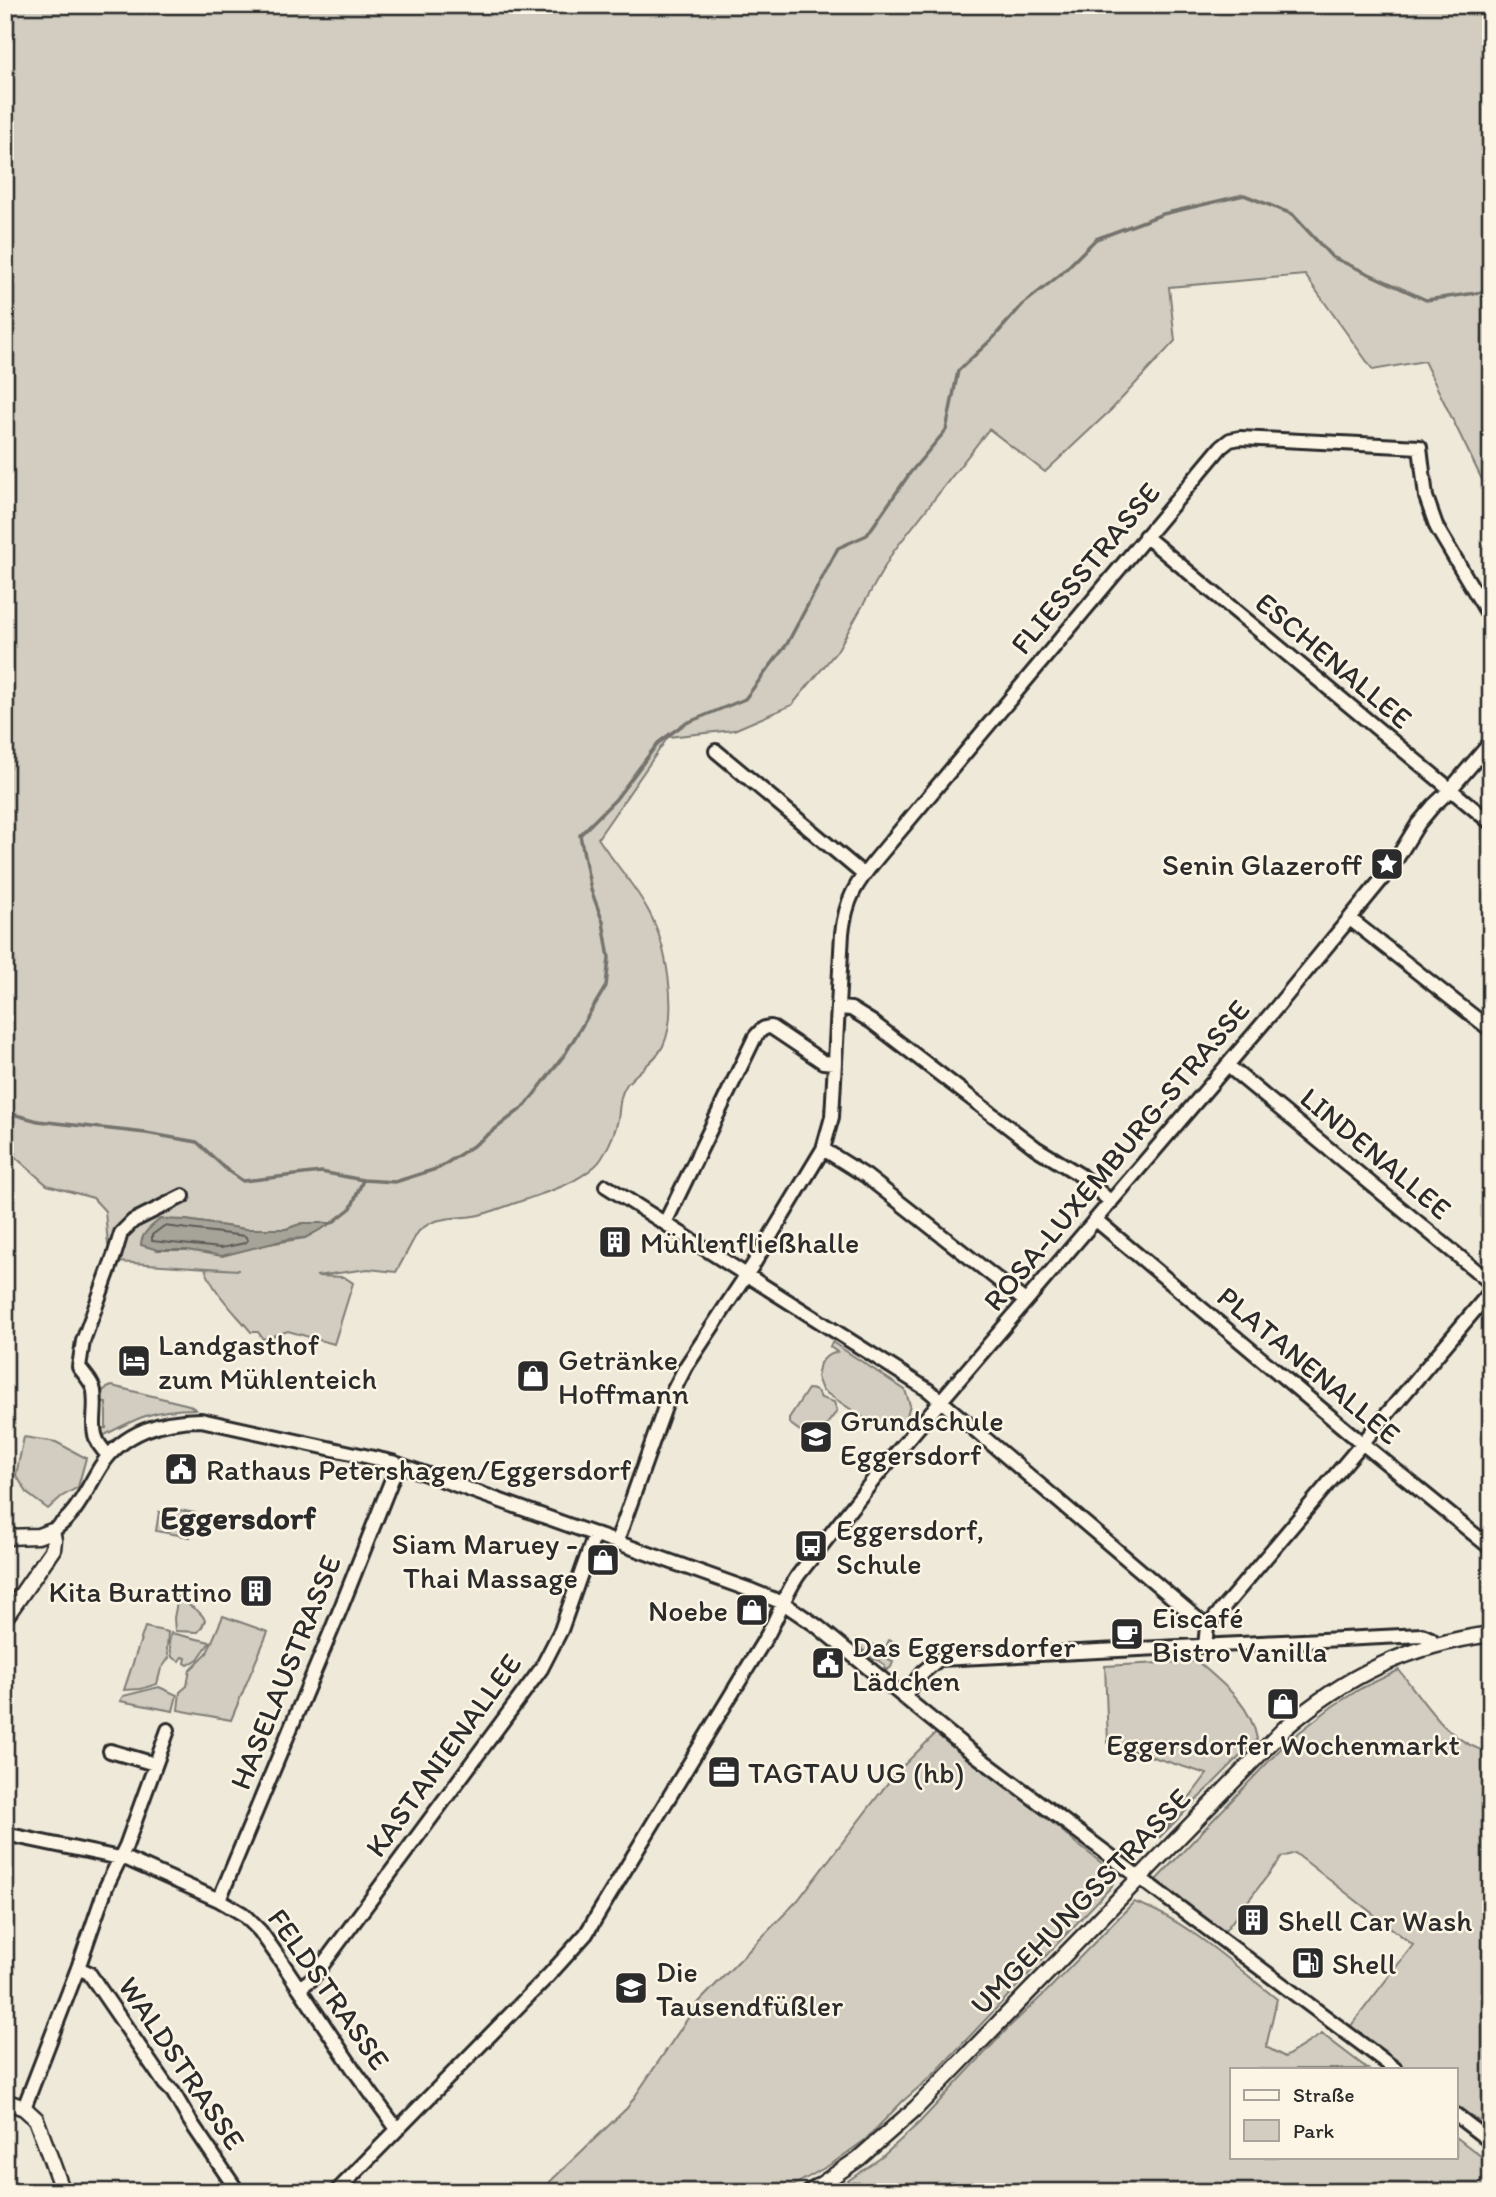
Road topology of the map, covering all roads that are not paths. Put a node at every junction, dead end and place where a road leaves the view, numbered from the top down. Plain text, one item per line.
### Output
1 (1145, 537) junction
2 (1491, 619) edge
3 (1491, 742) edge
4 (716, 751) dead end
5 (1449, 790) junction
6 (1491, 823) edge
7 (863, 874) junction
8 (1350, 919) junction
9 (839, 1008) junction
10 (1491, 1030) edge
11 (835, 1063) junction
12 (1227, 1065) junction
13 (823, 1149) junction
14 (606, 1186) dead end
15 (183, 1196) dead end
16 (1111, 1202) junction
17 (1096, 1220) junction
18 (665, 1223) junction
19 (746, 1275) junction
20 (1491, 1283) edge
21 (1491, 1291) edge
22 (1026, 1301) junction
23 (940, 1401) junction
24 (1363, 1444) junction
25 (108, 1455) junction
26 (398, 1464) junction
27 (52, 1531) junction
28 (595, 1534) junction
29 (5, 1537) edge
30 (617, 1541) junction
31 (1491, 1548) edge
32 (783, 1604) junction
33 (5, 1618) edge
34 (1207, 1627) junction
35 (1491, 1634) edge
36 (1432, 1642) junction
37 (1205, 1646) junction
38 (903, 1697) junction
39 (168, 1730) dead end
40 (110, 1751) dead end
41 (155, 1763) junction
42 (5, 1834) edge
43 (120, 1858) junction
44 (1139, 1878) junction
45 (219, 1900) junction
46 (78, 1968) junction
47 (299, 1988) junction
48 (1394, 2068) edge
49 (5, 2101) edge
50 (24, 2108) junction
51 (1458, 2117) edge
52 (397, 2129) junction
53 (1491, 2142) edge
54 (63, 2192) edge
55 (238, 2192) edge
56 (337, 2192) edge
57 (810, 2192) edge

1 - 2 street, FLIESSSTRASSE
1 - 5 street, ESCHENALLEE
1 - 7 street, FLIESSSTRASSE
3 - 5 street, ROSA-LUXEMBURG-STRASSE
4 - 7 street
5 - 6 street, ESCHENALLEE
5 - 8 street, ROSA-LUXEMBURG-STRASSE
7 - 9 street, FLIESSSTRASSE
8 - 10 street
8 - 12 street, ROSA-LUXEMBURG-STRASSE
9 - 11 street, FLIESSSTRASSE
9 - 16 street
11 - 13 street, FLIESSSTRASSE
11 - 18 street
12 - 16 street, ROSA-LUXEMBURG-STRASSE
12 - 20 street, LINDENALLEE
13 - 19 street, FLIESSSTRASSE
13 - 22 street
14 - 18 street
15 - 25 street
16 - 17 street, ROSA-LUXEMBURG-STRASSE
17 - 22 street, ROSA-LUXEMBURG-STRASSE
17 - 24 street, PLATANENALLEE
18 - 19 street
19 - 23 street
19 - 30 street, FLIESSSTRASSE
21 - 24 street
22 - 23 street, ROSA-LUXEMBURG-STRASSE
23 - 32 street, ROSA-LUXEMBURG-STRASSE
23 - 34 street
24 - 31 street, PLATANENALLEE
24 - 34 street
25 - 26 street
25 - 27 street
26 - 28 street
26 - 45 street, HASELAUSTRASSE
27 - 29 main road
27 - 33 main road
28 - 30 street
28 - 47 street, KASTANIENALLEE
30 - 32 street
32 - 38 street
32 - 52 street, ROSA-LUXEMBURG-STRASSE
34 - 37 street
35 - 36 main road, UMGEHUNGSSTRASSE
36 - 37 street
36 - 44 main road, UMGEHUNGSSTRASSE
37 - 38 street
38 - 44 street
39 - 41 street
40 - 41 street
41 - 43 street
42 - 43 street, FELDSTRASSE
43 - 45 street, FELDSTRASSE
43 - 46 street
44 - 48 street
44 - 57 main road, UMGEHUNGSSTRASSE
45 - 47 street, FELDSTRASSE
46 - 50 street
46 - 55 street, WALDSTRASSE
47 - 52 street, FELDSTRASSE
49 - 50 main road
50 - 54 main road
51 - 53 street
52 - 56 street, ROSA-LUXEMBURG-STRASSE

